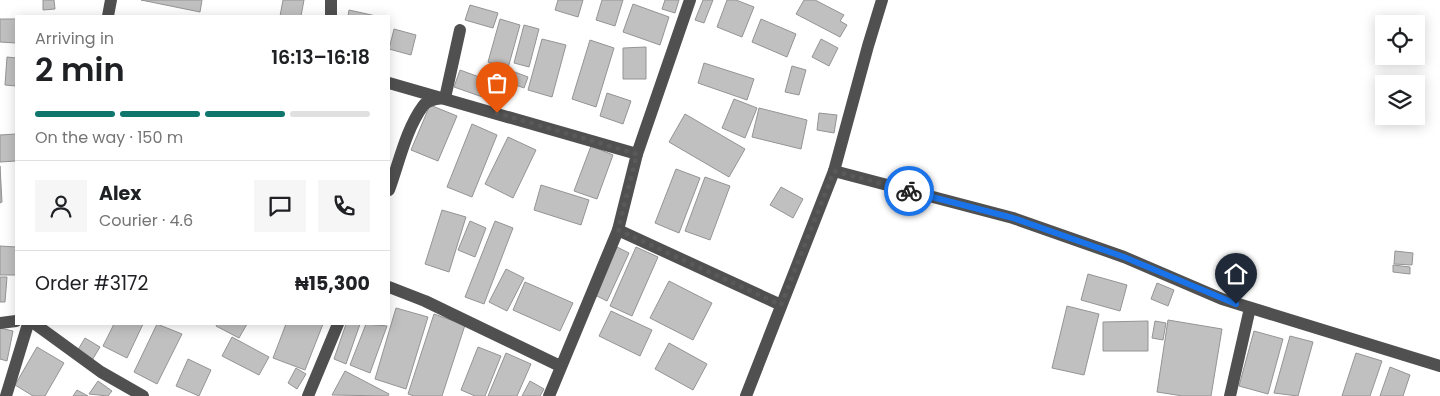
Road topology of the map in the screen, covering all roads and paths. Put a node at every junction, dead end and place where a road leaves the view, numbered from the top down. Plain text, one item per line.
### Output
1 (111, 0) edge
2 (331, 0) edge
3 (690, 0) edge
4 (882, 0) edge
5 (108, 15) edge
6 (331, 15) edge
7 (460, 30) dead end
8 (390, 83) edge
9 (445, 98) junction
10 (637, 154) junction
11 (834, 171) junction
12 (390, 187) edge
13 (618, 230) junction
14 (390, 287) edge
15 (781, 305) junction
16 (1250, 308) junction
17 (15, 321) edge
18 (0, 323) edge
19 (28, 325) edge
20 (36, 325) edge
21 (338, 325) edge
22 (560, 366) junction
23 (1440, 366) edge
24 (6, 396) edge
25 (143, 396) edge
26 (308, 396) edge
27 (549, 396) edge
28 (746, 396) edge
29 (1230, 396) edge

1 - 5 street
2 - 6 street
3 - 10 street
4 - 11 street
7 - 9 street
8 - 9 street
9 - 10 street
9 - 12 street
10 - 13 street
11 - 15 street
11 - 16 street
13 - 15 street
13 - 22 street
14 - 22 street
15 - 28 street
16 - 23 street
16 - 29 street
17 - 18 street
19 - 24 street
20 - 25 street
21 - 26 street
22 - 27 street

